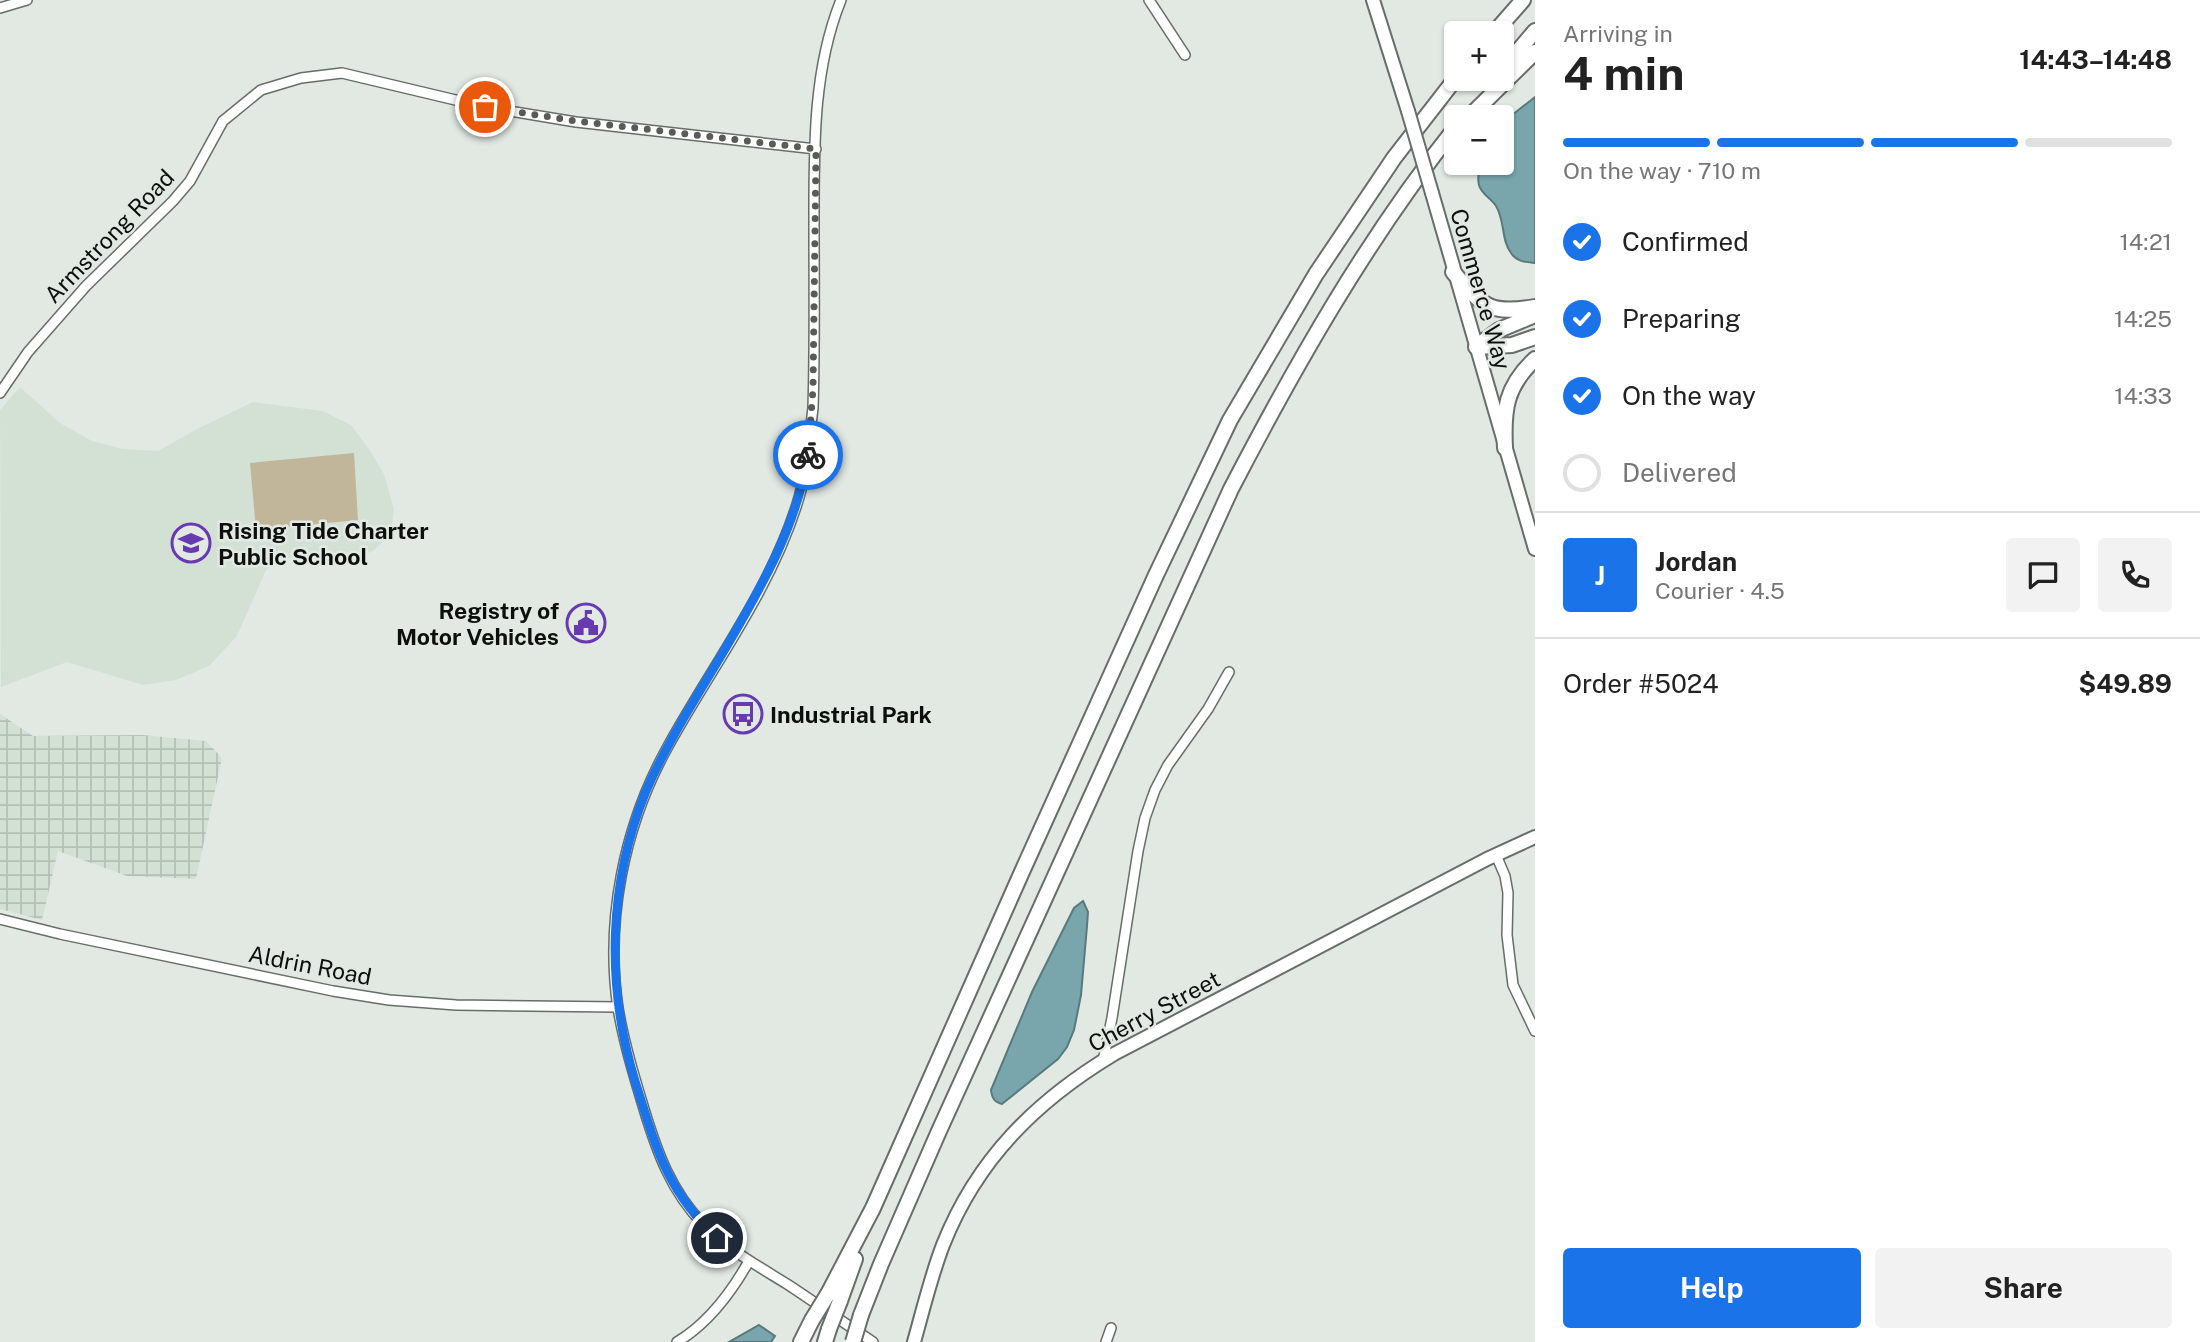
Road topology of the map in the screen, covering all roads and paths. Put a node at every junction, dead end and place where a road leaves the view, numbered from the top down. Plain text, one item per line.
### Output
1 (27, 0) edge
2 (841, 0) edge
3 (1149, 0) edge
4 (1373, 0) edge
5 (1514, 0) edge
6 (1523, 0) edge
7 (0, 8) edge
8 (1500, 21) edge
9 (1503, 21) edge
10 (1535, 31) edge
11 (1535, 52) edge
12 (1185, 55) dead end
13 (1514, 56) edge
14 (1446, 91) edge
15 (1480, 105) edge
16 (1444, 143) edge
17 (816, 149) junction
18 (1454, 272) junction
19 (1535, 307) edge
20 (1535, 315) edge
21 (1535, 337) edge
22 (1476, 347) junction
23 (1535, 359) edge
24 (0, 393) edge
25 (1505, 448) junction
26 (1535, 549) edge
27 (1229, 672) dead end
28 (1535, 837) edge
29 (1496, 855) junction
30 (0, 919) edge
31 (618, 1007) junction
32 (1535, 1031) edge
33 (1103, 1061) junction
34 (749, 1261) junction
35 (834, 1298) junction
36 (864, 1318) junction
37 (1111, 1328) dead end
38 (827, 1336) edge
39 (677, 1342) edge
40 (802, 1342) edge
41 (853, 1342) edge
42 (861, 1342) edge
43 (873, 1342) edge
44 (914, 1342) edge
45 (1106, 1342) edge

1 - 7 street
2 - 17 street
3 - 12 street
4 - 18 main road, Commerce Way, bridge
5 - 8 highway
6 - 9 highway
10 - 13 highway
11 - 15 highway
14 - 35 highway
16 - 36 highway
17 - 24 street, Armstrong Road
17 - 31 street
18 - 19 highway
18 - 22 main road, Commerce Way
20 - 22 highway
21 - 22 highway
22 - 25 main road, Commerce Way
23 - 25 highway
25 - 26 main road, Commerce Way
27 - 33 street
28 - 29 main road, Cherry Street
29 - 32 street
29 - 33 main road, Cherry Street
30 - 31 street, Aldrin Road
31 - 34 street
33 - 44 main road, Cherry Street
34 - 39 street
34 - 43 street
35 - 38 highway, bridge
35 - 40 highway, bridge
36 - 41 highway, bridge
36 - 42 highway
37 - 45 street

